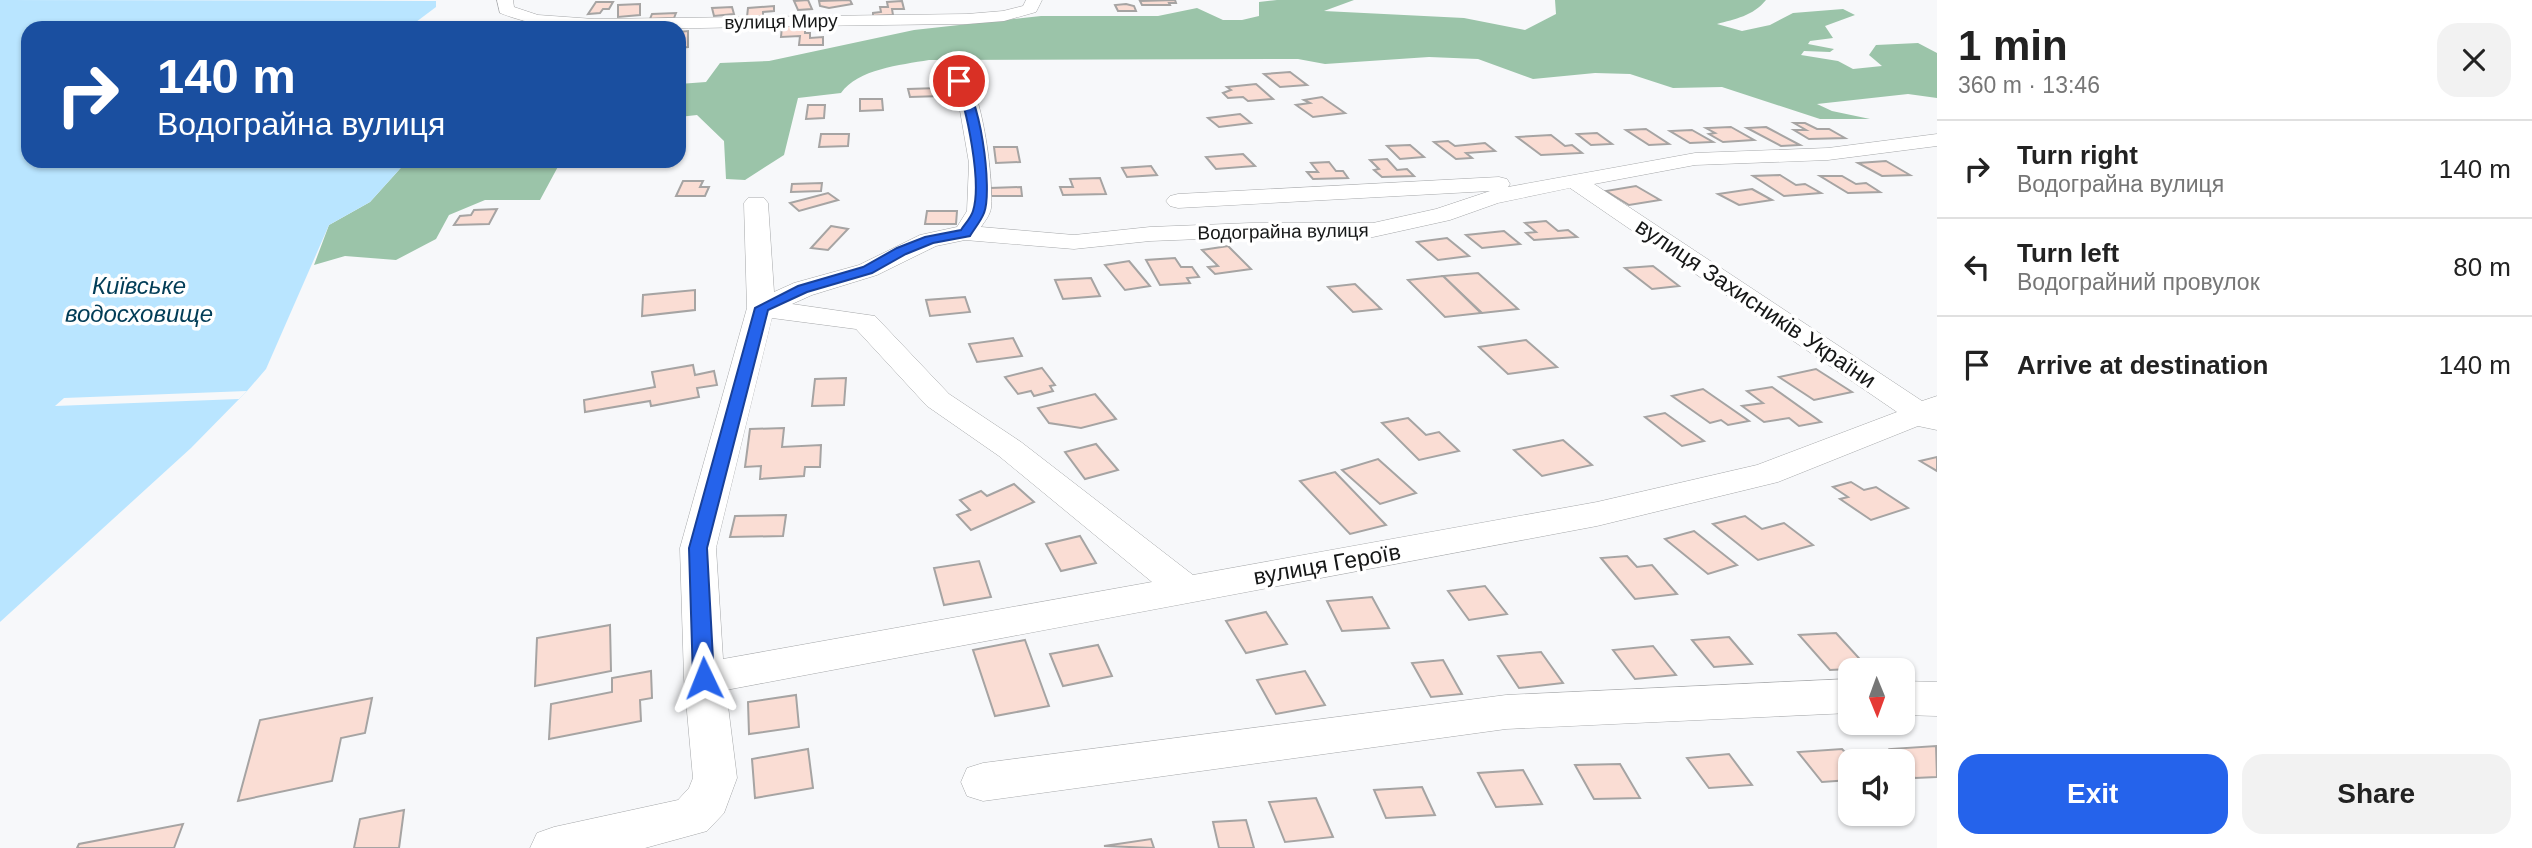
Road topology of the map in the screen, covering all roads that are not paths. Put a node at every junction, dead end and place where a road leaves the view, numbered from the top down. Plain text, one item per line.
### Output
1 (505, 0) edge
2 (1034, 0) edge
3 (714, 2) dead end
4 (540, 21) edge
5 (686, 22) edge
6 (696, 22) junction
7 (951, 63) dead end
8 (1937, 140) edge
9 (1575, 181) junction
10 (1543, 186) junction
11 (1178, 201) dead end
12 (756, 203) dead end
13 (965, 233) junction
14 (868, 270) junction
15 (761, 308) junction
16 (865, 322) junction
17 (1931, 414) edge
18 (1187, 590) junction
19 (704, 678) junction
20 (1838, 697) edge
21 (1915, 698) edge
22 (1937, 699) edge
23 (983, 782) dead end
24 (554, 848) edge

1 - 4 street, вулиця Миру
2 - 6 street, вулиця Миру
3 - 6 street
5 - 6 street, вулиця Миру
7 - 13 street
8 - 9 street, Водограйна вулиця
9 - 10 street, Водограйна вулиця
9 - 17 street, вулиця Захисників України
10 - 11 street
10 - 13 street, Водограйна вулиця
12 - 15 street
13 - 14 street, Водограйна вулиця
14 - 15 street, Водограйна вулиця
14 - 16 street
15 - 16 street
15 - 19 street
16 - 18 street
17 - 18 street, вулиця Героїв
18 - 19 street, вулиця Героїв
19 - 24 street
20 - 23 street
21 - 22 street

